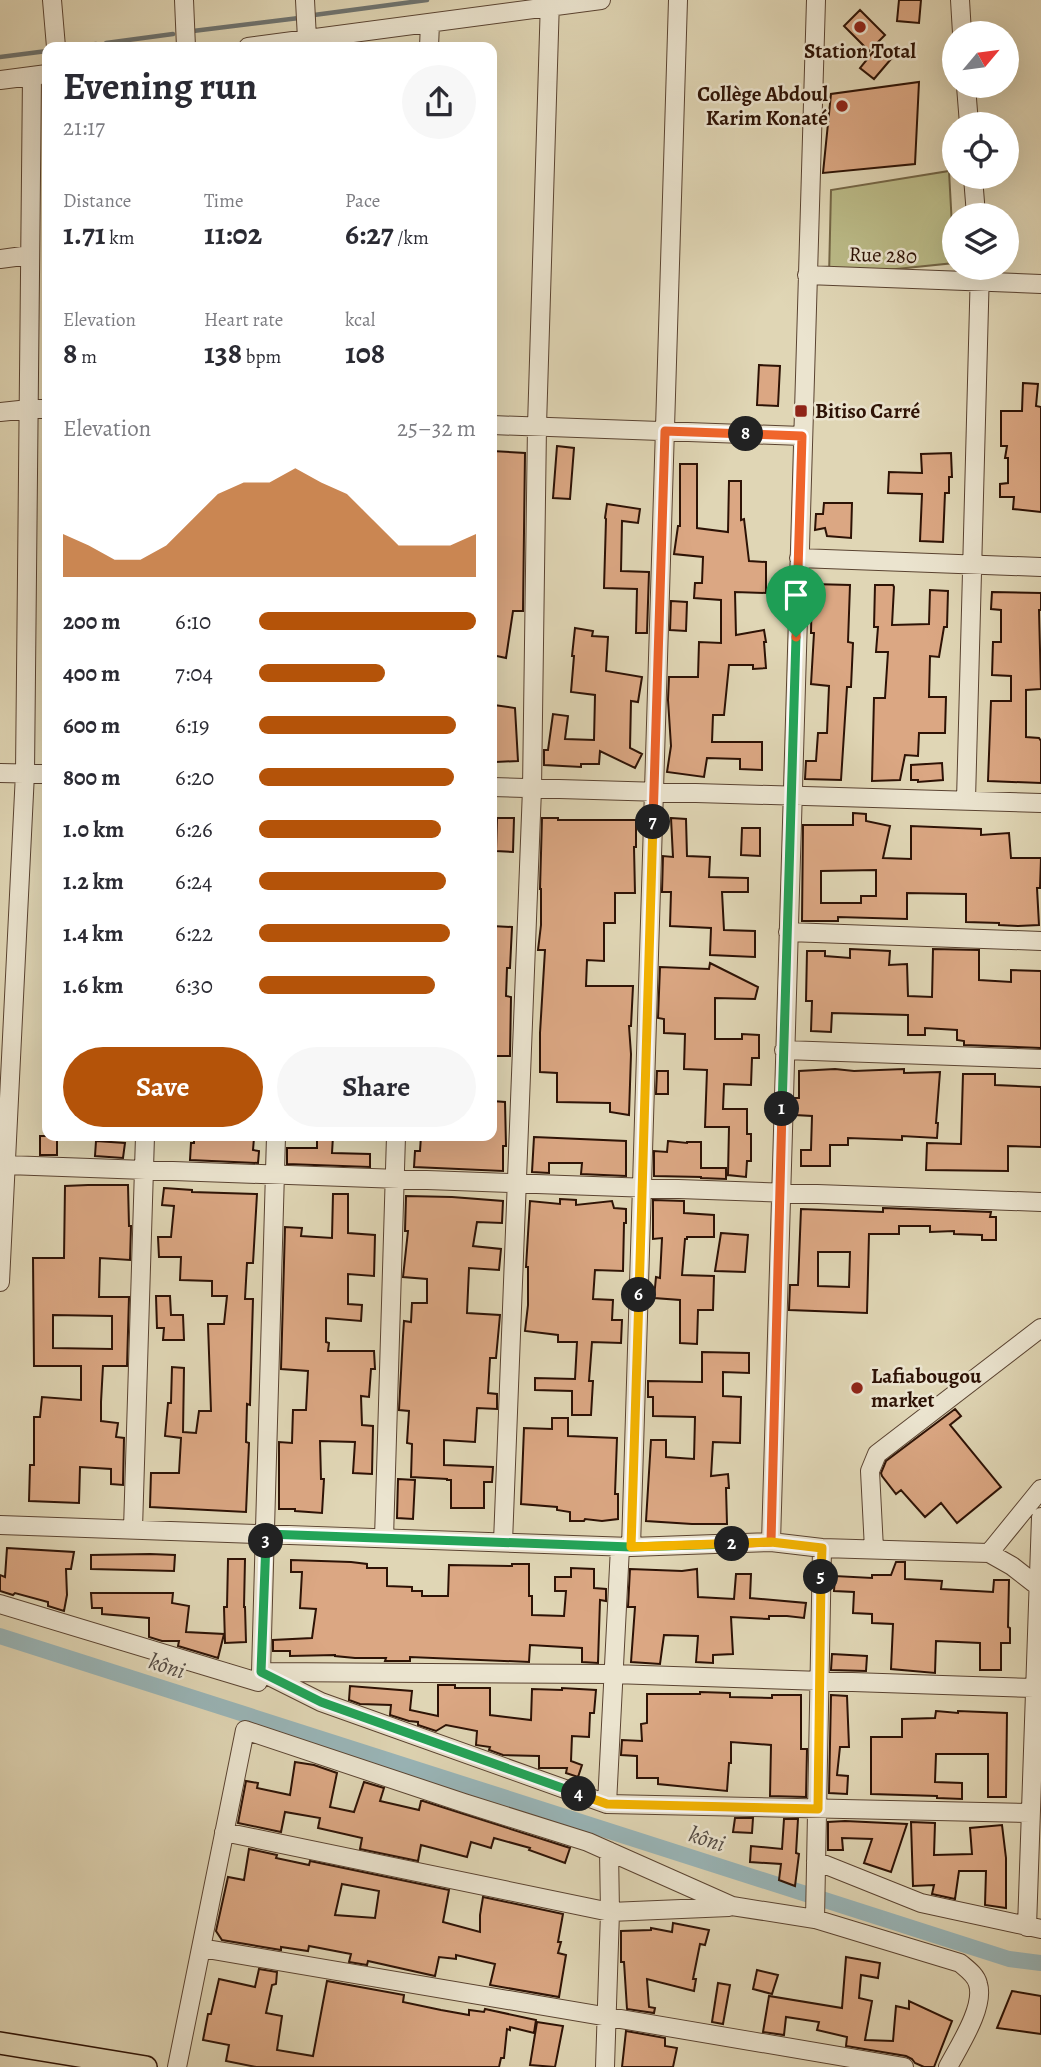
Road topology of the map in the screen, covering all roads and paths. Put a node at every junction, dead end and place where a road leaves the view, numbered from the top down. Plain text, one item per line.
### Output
1 (52, 0) edge
2 (184, 0) edge
3 (305, 0) edge
4 (601, 0) edge
5 (678, 0) edge
6 (816, 0) edge
7 (960, 0) edge
8 (549, 3) edge
9 (961, 21) edge
10 (430, 23) junction
11 (56, 42) edge
12 (186, 42) edge
13 (304, 42) edge
14 (429, 42) edge
15 (40, 75) edge
16 (0, 80) edge
17 (30, 254) junction
18 (0, 259) edge
19 (807, 275) junction
20 (942, 275) edge
21 (981, 280) edge
22 (1014, 280) edge
23 (1041, 284) edge
24 (29, 409) junction
25 (42, 409) edge
26 (0, 412) edge
27 (497, 425) edge
28 (537, 426) junction
29 (665, 431) junction
30 (802, 436) junction
31 (799, 558) junction
32 (973, 564) junction
33 (1041, 567) edge
34 (0, 773) edge
35 (25, 774) junction
36 (42, 774) edge
37 (497, 787) edge
38 (531, 789) junction
39 (654, 792) junction
40 (792, 795) junction
41 (966, 800) junction
42 (1041, 803) edge
43 (788, 932) junction
44 (1041, 941) edge
45 (784, 1050) junction
46 (1041, 1059) edge
47 (145, 1141) edge
48 (276, 1141) edge
49 (396, 1141) edge
50 (7, 1165) junction
51 (144, 1169) junction
52 (275, 1174) junction
53 (395, 1178) junction
54 (517, 1182) junction
55 (642, 1187) junction
56 (780, 1192) junction
57 (1041, 1202) edge
58 (0, 1282) edge
59 (1041, 1328) edge
60 (1041, 1489) edge
61 (1041, 1517) edge
62 (0, 1525) edge
63 (133, 1529) junction
64 (266, 1534) junction
65 (384, 1538) junction
66 (503, 1542) junction
67 (771, 1542) junction
68 (625, 1547) junction
69 (822, 1548) junction
70 (874, 1549) junction
71 (989, 1553) junction
72 (1039, 1587) edge
73 (0, 1604) edge
74 (261, 1672) junction
75 (613, 1674) junction
76 (819, 1681) junction
77 (1034, 1688) junction
78 (1037, 1720) edge
79 (607, 1804) junction
80 (818, 1809) junction
81 (1030, 1813) junction
82 (224, 1832) junction
83 (609, 1851) junction
84 (816, 1861) junction
85 (732, 1906) junction
86 (815, 1907) junction
87 (610, 1912) junction
88 (1034, 1928) edge
89 (201, 1948) junction
90 (606, 2017) junction
91 (0, 2043) edge
92 (146, 2067) edge
93 (177, 2067) edge
94 (605, 2067) edge
95 (904, 2067) edge
96 (948, 2067) edge

1 - 11 street
2 - 12 street
3 - 13 street
4 - 8 street
5 - 29 street
6 - 19 street
7 - 9 street
8 - 10 street
8 - 28 street
10 - 13 street
10 - 14 street
15 - 16 street
15 - 17 street
17 - 18 street
17 - 24 street
19 - 20 street, Rue 280
19 - 30 street
21 - 32 street
22 - 23 street, Rue 280
24 - 25 street
24 - 26 street
24 - 35 street
27 - 28 street
28 - 29 street
28 - 38 street
29 - 30 street
29 - 39 street
30 - 31 street
31 - 32 street
31 - 40 street
32 - 33 street
32 - 41 street
34 - 35 street
35 - 36 street
35 - 50 street
37 - 38 street
38 - 39 street
38 - 54 street
39 - 40 street
39 - 55 street
40 - 41 street
40 - 43 street
41 - 42 street
43 - 44 street
43 - 45 street
45 - 46 street
45 - 56 street
47 - 51 street
48 - 52 street
49 - 53 street
50 - 51 street
50 - 58 street
51 - 52 street
51 - 63 street
52 - 53 street
52 - 64 street
53 - 54 street
53 - 65 street
54 - 55 street
54 - 66 street
55 - 56 street
55 - 68 street
56 - 57 street
56 - 67 street
59 - 70 street
60 - 71 street
61 - 72 street
62 - 63 street
63 - 64 street
64 - 65 street
64 - 74 street
65 - 66 street
66 - 68 street
67 - 68 street
67 - 69 street
68 - 75 street
69 - 70 street
69 - 76 street
70 - 71 street
71 - 72 street
72 - 77 street
73 - 74 street
74 - 75 street
74 - 79 street
75 - 76 street
75 - 79 street
76 - 77 street
76 - 80 street
77 - 78 street
78 - 81 street
79 - 80 street
80 - 81 street
80 - 84 street
81 - 88 street
82 - 83 street
82 - 87 street
82 - 89 street
83 - 85 street
83 - 87 street
84 - 86 street
84 - 88 street
85 - 86 street
85 - 87 street
86 - 96 street
87 - 90 street
89 - 90 street
89 - 93 street
90 - 94 street
90 - 95 street
91 - 92 main road

